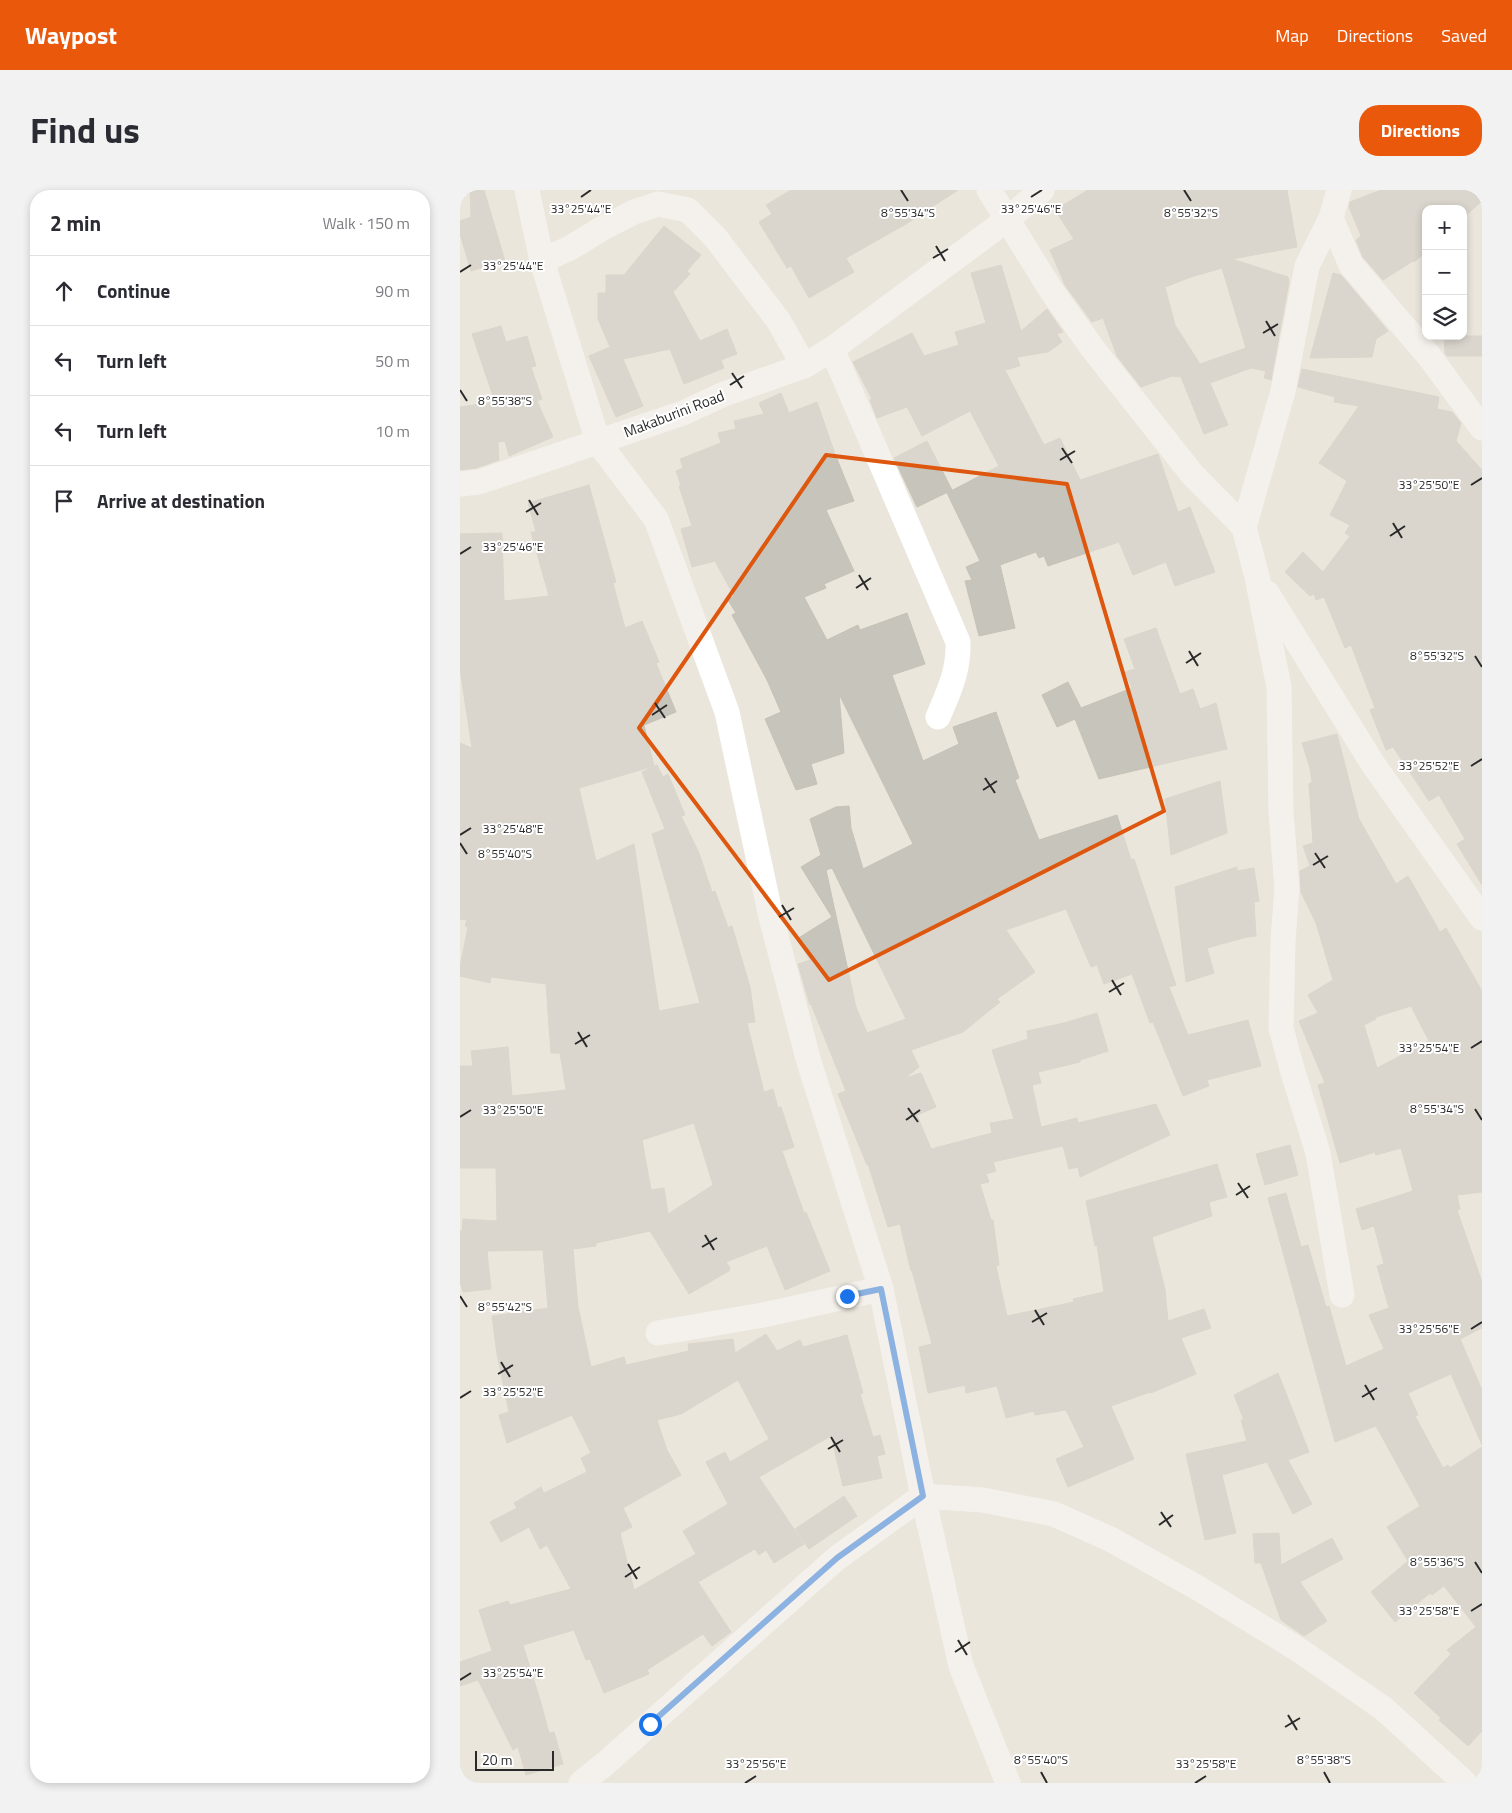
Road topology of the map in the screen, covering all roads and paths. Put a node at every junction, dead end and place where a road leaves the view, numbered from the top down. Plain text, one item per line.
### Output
1 (527, 190) edge
2 (989, 190) edge
3 (1042, 190) edge
4 (1339, 190) edge
5 (1331, 218) junction
6 (1008, 219) junction
7 (542, 261) junction
8 (832, 350) junction
9 (804, 366) junction
10 (1482, 428) edge
11 (598, 442) junction
12 (460, 484) edge
13 (1244, 527) junction
14 (1257, 577) junction
15 (938, 717) dead end
16 (1482, 918) edge
17 (881, 1289) junction
18 (1342, 1296) dead end
19 (658, 1333) dead end
20 (923, 1496) junction
21 (581, 1783) edge
22 (1008, 1783) edge
23 (1465, 1783) edge

1 - 7 street
2 - 6 street
3 - 6 street, Makaburini Road
4 - 5 street
5 - 10 street
5 - 13 street
6 - 8 street, Makaburini Road
6 - 13 street
7 - 9 street
7 - 11 street
8 - 9 street, Makaburini Road
8 - 15 street
9 - 11 street, Makaburini Road
11 - 12 street, Makaburini Road
11 - 17 street
13 - 14 street
14 - 16 street
14 - 18 street
17 - 19 street
17 - 20 street
20 - 21 street
20 - 22 street
20 - 23 street

